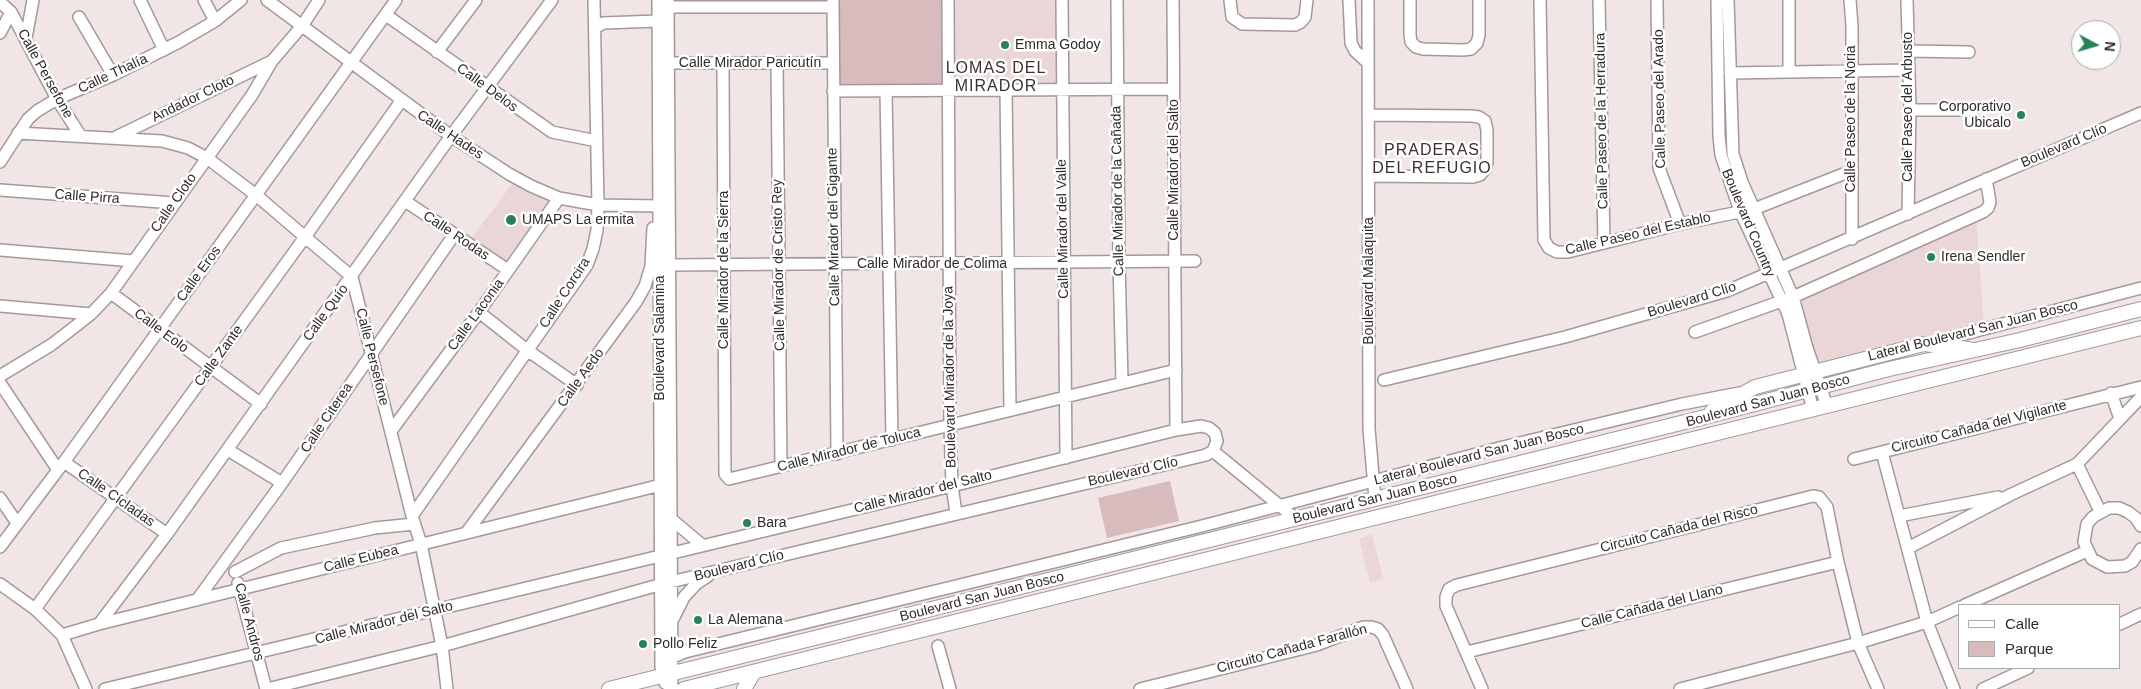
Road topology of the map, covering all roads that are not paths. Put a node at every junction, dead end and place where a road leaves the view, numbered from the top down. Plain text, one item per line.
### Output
1 (34, 0) edge
2 (140, 0) edge
3 (204, 0) edge
4 (241, 0) edge
5 (267, 0) edge
6 (318, 0) edge
7 (396, 0) edge
8 (476, 0) edge
9 (552, 0) edge
10 (594, 0) edge
11 (658, 0) edge
12 (948, 0) edge
13 (1062, 0) edge
14 (1117, 0) edge
15 (1173, 0) edge
16 (1230, 0) edge
17 (1307, 0) edge
18 (1349, 0) edge
19 (1368, 0) edge
20 (1410, 0) edge
21 (1479, 0) edge
22 (1540, 0) edge
23 (1599, 0) edge
24 (1658, 0) edge
25 (1717, 0) edge
26 (1728, 0) edge
27 (1789, 0) edge
28 (1850, 0) edge
29 (1907, 0) edge
30 (0, 2) edge
31 (722, 3) edge
32 (778, 3) edge
33 (833, 3) edge
34 (668, 4) edge
35 (11, 12) junction
36 (386, 15) junction
37 (80, 17) dead end
38 (215, 21) junction
39 (658, 21) junction
40 (302, 26) junction
41 (595, 28) junction
42 (0, 32) edge
43 (26, 38) junction
44 (164, 50) junction
45 (1909, 51) junction
46 (437, 52) junction
47 (1969, 52) dead end
48 (272, 61) junction
49 (353, 62) junction
50 (668, 63) junction
51 (777, 63) junction
52 (832, 63) junction
53 (1368, 63) junction
54 (722, 64) junction
55 (1909, 70) junction
56 (1790, 72) junction
57 (1851, 72) junction
58 (1730, 73) junction
59 (113, 75) junction
60 (487, 88) junction
61 (1173, 89) junction
62 (949, 90) junction
63 (1006, 90) junction
64 (1061, 90) junction
65 (1117, 90) junction
66 (833, 91) junction
67 (886, 91) junction
68 (58, 99) junction
69 (401, 101) junction
70 (1910, 110) junction
71 (1973, 110) dead end
72 (2141, 113) edge
73 (1369, 116) junction
74 (18, 133) junction
75 (80, 135) junction
76 (451, 136) junction
77 (114, 138) junction
78 (597, 141) junction
79 (206, 158) junction
80 (0, 162) edge
81 (1851, 171) junction
82 (1368, 176) junction
83 (1986, 179) junction
84 (0, 190) edge
85 (256, 195) junction
86 (559, 198) junction
87 (405, 201) junction
88 (174, 203) junction
89 (598, 205) junction
90 (657, 206) junction
91 (1754, 209) junction
92 (1740, 211) junction
93 (1908, 214) junction
94 (1680, 224) junction
95 (454, 235) junction
96 (305, 237) junction
97 (1852, 239) junction
98 (1604, 243) junction
99 (0, 250) edge
100 (134, 261) junction
101 (1174, 261) junction
102 (1195, 261) dead end
103 (1119, 262) junction
104 (779, 264) junction
105 (889, 264) junction
106 (949, 264) junction
107 (1009, 264) junction
108 (1063, 264) junction
109 (669, 265) junction
110 (834, 265) junction
111 (724, 266) junction
112 (1782, 268) junction
113 (508, 270) junction
114 (1768, 273) junction
115 (352, 277) junction
116 (2141, 288) edge
117 (110, 293) junction
118 (1788, 299) junction
119 (2087, 302) junction
120 (0, 306) edge
121 (2141, 309) edge
122 (478, 312) junction
123 (91, 314) junction
124 (2092, 322) junction
125 (2141, 328) edge
126 (159, 329) junction
127 (1695, 332) dead end
128 (1924, 344) junction
129 (527, 350) junction
130 (1976, 350) junction
131 (371, 353) junction
132 (1884, 354) junction
133 (210, 368) junction
134 (1889, 369) junction
135 (1176, 370) junction
136 (1810, 374) junction
137 (0, 376) edge
138 (1384, 380) dead end
139 (1122, 382) junction
140 (0, 383) edge
141 (577, 385) junction
142 (2141, 387) edge
143 (1815, 388) junction
144 (1893, 390) junction
145 (1745, 392) junction
146 (2111, 393) junction
147 (1064, 396) junction
148 (2141, 397) edge
149 (260, 404) junction
150 (1827, 406) junction
151 (1010, 409) junction
152 (1813, 410) junction
153 (1701, 418) junction
154 (2120, 419) junction
155 (950, 424) junction
156 (1176, 430) junction
157 (390, 431) junction
158 (892, 440) junction
159 (228, 450) junction
160 (1213, 451) junction
161 (1882, 452) junction
162 (836, 454) junction
163 (1066, 458) junction
164 (1854, 459) dead end
165 (2077, 464) junction
166 (61, 466) junction
167 (781, 466) junction
168 (726, 477) joint
169 (1373, 482) junction
170 (282, 483) junction
171 (661, 484) junction
172 (952, 486) junction
173 (2012, 494) junction
174 (0, 498) edge
175 (117, 498) junction
176 (1375, 499) junction
177 (1280, 506) junction
178 (2100, 511) junction
179 (956, 513) junction
180 (1899, 516) junction
181 (670, 518) junction
182 (1296, 519) junction
183 (2139, 519) edge
184 (413, 520) junction
185 (17, 524) junction
186 (1259, 528) junction
187 (467, 532) junction
188 (167, 534) junction
189 (421, 544) junction
190 (702, 545) junction
191 (0, 547) edge
192 (1264, 547) junction
193 (1908, 548) junction
194 (2141, 549) edge
195 (2087, 551) junction
196 (666, 553) junction
197 (230, 555) junction
198 (1838, 562) junction
199 (2137, 566) edge
200 (235, 572) junction
201 (713, 572) junction
202 (0, 584) edge
203 (666, 584) junction
204 (240, 589) junction
205 (197, 600) junction
206 (1967, 604) edge
207 (1958, 608) edge
208 (35, 610) junction
209 (435, 610) junction
210 (2141, 614) edge
211 (1927, 622) junction
212 (671, 623) junction
213 (99, 624) junction
214 (2121, 624) edge
215 (62, 635) junction
216 (1858, 643) junction
217 (442, 646) junction
218 (938, 646) dead end
219 (768, 649) junction
220 (1467, 652) junction
221 (257, 653) junction
222 (739, 656) junction
223 (671, 658) junction
224 (711, 663) junction
225 (771, 668) junction
226 (2026, 669) edge
227 (754, 672) junction
228 (729, 681) edge
229 (674, 684) edge
230 (1405, 688) edge
231 (86, 689) edge
232 (105, 689) edge
233 (267, 689) edge
234 (447, 689) edge
235 (609, 689) edge
236 (744, 689) edge
237 (950, 689) edge
238 (1140, 689) edge
239 (1482, 689) edge
240 (1680, 689) edge
241 (1878, 689) edge
242 (1954, 689) edge
243 (1983, 689) edge

1 - 43 street
2 - 44 street
3 - 38 street
4 - 38 street, Calle Thalía
5 - 40 street, Calle Hades
6 - 40 street, Calle Cloto
7 - 36 street, Calle Eros
8 - 46 street
9 - 60 street, Calle Quío
10 - 41 street, Calle Corcira
11 - 39 street, Boulevard Salamina
12 - 62 street, Boulevard Mirador de la Joya
13 - 64 street, Calle Mirador del Valle
14 - 65 street, Calle Mirador de la Cañada
15 - 61 street, Calle Mirador del Salto
16 - 17 street
18 - 53 street
19 - 53 street, Boulevard Malaquita
20 - 21 street
22 - 98 street, Calle Paseo del Establo
23 - 98 street, Calle Paseo de la Herradura
24 - 94 street, Calle Paseo del Arado
25 - 92 street, Boulevard Country
26 - 58 street, Boulevard Country
27 - 56 street
28 - 57 street, Calle Paseo de la Noria
29 - 45 street, Calle Paseo del Arbusto
30 - 35 street, Calle Persefone
31 - 32 street
31 - 34 street
32 - 33 street
33 - 52 street, Calle Mirador del Gigante
34 - 50 street, Boulevard Salamina
35 - 42 street
35 - 43 street, Calle Persefone
36 - 46 street, Calle Delos
36 - 49 street, Calle Eros
37 - 59 street
38 - 44 street, Calle Thalía
39 - 41 street
39 - 90 street, Boulevard Salamina
40 - 48 street, Calle Cloto
40 - 49 street, Calle Hades
41 - 78 street, Calle Corcira
43 - 68 street, Calle Persefone
44 - 59 street, Calle Thalía
45 - 47 street
45 - 55 street, Calle Paseo del Arbusto
46 - 60 street, Calle Delos
48 - 77 street, Andador Cloto
48 - 79 street, Calle Cloto
49 - 69 street, Calle Hades
49 - 85 street, Calle Eros
50 - 54 street, Calle Mirador Paricutín
50 - 109 street, Boulevard Salamina
51 - 52 street, Calle Mirador Paricutín
51 - 54 street, Calle Mirador Paricutín
51 - 104 street, Calle Mirador de Cristo Rey
52 - 66 street, Calle Mirador del Gigante
53 - 73 street, Boulevard Malaquita
54 - 111 street, Calle Mirador de la Sierra
55 - 57 street
55 - 70 street, Calle Paseo del Arbusto
56 - 57 street
56 - 58 street
57 - 81 street, Calle Paseo de la Noria
58 - 91 street, Boulevard Country
59 - 68 street, Calle Thalía
60 - 76 street, Calle Quío
60 - 78 street, Calle Delos
61 - 65 street
61 - 101 street, Calle Mirador del Salto
62 - 63 street
62 - 67 street
62 - 106 street, Boulevard Mirador de la Joya
63 - 64 street
63 - 107 street
64 - 65 street
64 - 108 street, Calle Mirador del Valle
65 - 103 street, Calle Mirador de la Cañada
66 - 67 street
66 - 110 street, Calle Mirador del Gigante
67 - 105 street
68 - 74 street, Calle Thalía
68 - 75 street, Calle Persefone
69 - 76 street, Calle Hades
69 - 96 street, Calle Zante
70 - 71 street
70 - 93 street, Calle Paseo del Arbusto
72 - 83 street, Boulevard Clío
73 - 82 street, Boulevard Malaquita
73 - 82 street
74 - 75 street, Calle Persefone
74 - 80 street, Calle Thalía
75 - 77 street, Calle Persefone
76 - 86 street, Calle Hades
76 - 87 street, Calle Quío
77 - 79 street, Calle Persefone
78 - 89 street, Calle Corcira
79 - 85 street, Calle Persefone
79 - 88 street, Calle Cloto
81 - 91 street, Calle Paseo del Establo
81 - 97 street, Calle Paseo de la Noria
82 - 169 street, Boulevard Malaquita
83 - 93 street, Boulevard Clío
83 - 118 street
84 - 88 street, Calle Pirra
85 - 96 street, Calle Persefone
85 - 126 street, Calle Eros
86 - 89 street, Calle Hades
86 - 113 street, Calle Laconia
87 - 95 street, Calle Rodas
87 - 115 street, Calle Quío
88 - 100 street, Calle Cloto
89 - 90 street, Calle Hades
89 - 129 street, Calle Corcira
90 - 141 street, Calle Aedo
90 - 171 street, Boulevard Salamina
91 - 92 street, Calle Paseo del Establo
91 - 112 street, Boulevard Country
92 - 94 street, Calle Paseo del Establo
92 - 114 street, Boulevard Country
93 - 97 street, Boulevard Clío
94 - 98 street, Calle Paseo del Establo
95 - 113 street, Calle Rodas
95 - 131 street, Calle Citerea
96 - 115 street, Calle Persefone
96 - 133 street, Calle Zante
97 - 112 street, Boulevard Clío
99 - 100 street
100 - 117 street, Calle Cloto
101 - 102 street, Calle Mirador de Colima
101 - 103 street, Calle Mirador de Colima
101 - 135 street, Calle Mirador del Salto
103 - 108 street, Calle Mirador de Colima
103 - 139 street, Calle Mirador de la Cañada
104 - 110 street, Calle Mirador de Colima
104 - 111 street, Calle Mirador de Colima
104 - 167 street, Calle Mirador de Cristo Rey
105 - 106 street, Calle Mirador de Colima
105 - 110 street, Calle Mirador de Colima
105 - 158 street
106 - 107 street, Calle Mirador de Colima
106 - 155 street, Boulevard Mirador de la Joya
107 - 108 street, Calle Mirador de Colima
107 - 151 street
108 - 147 street, Calle Mirador del Valle
109 - 111 street, Calle Mirador de Colima
109 - 181 street, Boulevard Salamina
110 - 162 street, Calle Mirador del Gigante
111 - 168 street, Calle Mirador de la Sierra
112 - 114 street, Boulevard Clío
112 - 118 street, Boulevard Country
113 - 122 street, Calle Laconia
114 - 118 street, Boulevard Country
114 - 138 street, Boulevard Clío
115 - 131 street, Calle Persefone
115 - 149 street, Calle Quío
116 - 119 street, Lateral Boulevard San Juan Bosco
117 - 123 street, Calle Cloto
117 - 126 street, Calle Eolo
118 - 127 street
118 - 136 street, Boulevard Country
119 - 124 street
119 - 128 street, Lateral Boulevard San Juan Bosco
120 - 123 street
121 - 124 main road, Boulevard San Juan Bosco
122 - 129 street
122 - 157 street, Calle Laconia
123 - 137 street, Calle Cloto
124 - 130 main road, Boulevard San Juan Bosco
125 - 144 main road, Boulevard San Juan Bosco
126 - 133 street, Calle Eolo
126 - 166 street, Calle Eros
128 - 130 main road
128 - 132 main road, Lateral Boulevard San Juan Bosco
129 - 141 street
129 - 184 street, Calle Corcira
130 - 134 main road, Boulevard San Juan Bosco
131 - 157 street, Calle Persefone
131 - 170 street, Calle Citerea
132 - 134 main road
132 - 136 main road, Lateral Boulevard San Juan Bosco
133 - 149 street, Calle Eolo
133 - 175 street, Calle Zante
134 - 143 main road, Boulevard San Juan Bosco
134 - 144 main road
135 - 139 street, Calle Mirador de Toluca
135 - 156 street, Calle Mirador del Salto
136 - 143 street, Boulevard Country
136 - 145 main road, Lateral Boulevard San Juan Bosco
139 - 147 street, Calle Mirador de Toluca
140 - 166 street
141 - 187 street, Calle Aedo
142 - 146 street, Circuito Cañada del Vigilante
143 - 150 street, Boulevard Country
143 - 152 street, Boulevard Country
143 - 153 main road, Boulevard San Juan Bosco
144 - 150 main road, Boulevard San Juan Bosco
145 - 153 main road
145 - 169 street, Lateral Boulevard San Juan Bosco
146 - 154 street
146 - 161 street, Circuito Cañada del Vigilante
147 - 151 street, Calle Mirador de Toluca
147 - 163 street, Calle Mirador del Valle
148 - 154 street
149 - 159 street, Calle Quío
150 - 152 main road, Boulevard San Juan Bosco
151 - 155 street, Calle Mirador de Toluca
152 - 192 main road, Boulevard San Juan Bosco
153 - 176 main road, Boulevard San Juan Bosco
154 - 165 street
155 - 158 street, Calle Mirador de Toluca
155 - 172 street, Boulevard Mirador de la Joya
156 - 160 street, Calle Mirador del Salto
156 - 163 street, Calle Mirador del Salto
157 - 184 street, Calle Persefone
158 - 162 street, Calle Mirador de Toluca
159 - 170 street
159 - 188 street, Calle Quío
160 - 177 street
160 - 179 street, Boulevard Clío
161 - 164 street
161 - 180 street, Circuito Cañada del Vigilante
162 - 167 street, Calle Mirador de Toluca
163 - 172 street, Calle Mirador del Salto
165 - 173 street
165 - 178 street
166 - 175 street, Calle Cícladas
166 - 185 street, Calle Eros
167 - 168 street, Calle Mirador de Toluca
169 - 176 street, Boulevard Malaquita
169 - 177 street, Lateral Boulevard San Juan Bosco
170 - 197 street, Calle Citerea
171 - 187 street, Calle Eubea
171 - 196 street, Boulevard Salamina
172 - 179 street, Boulevard Mirador de la Joya
172 - 190 street, Calle Mirador del Salto
173 - 180 street
173 - 193 street
174 - 185 street
175 - 188 street, Calle Cícladas
175 - 208 street, Calle Zante
176 - 182 main road, Boulevard San Juan Bosco
177 - 182 street
177 - 223 street, Lateral Boulevard San Juan Bosco
178 - 183 street
178 - 195 street
179 - 201 street, Boulevard Clío
180 - 193 street, Circuito Cañada del Vigilante
181 - 190 street
181 - 196 street, Boulevard Salamina
182 - 186 main road, Boulevard San Juan Bosco
184 - 189 street, Calle Persefone
184 - 200 street
185 - 191 street, Calle Eros
186 - 192 main road
186 - 219 main road, Boulevard San Juan Bosco
187 - 189 street, Calle Eubea
188 - 213 street, Calle Quío
189 - 204 street, Calle Eubea
189 - 209 street, Calle Persefone
190 - 196 street, Calle Mirador del Salto
192 - 225 main road, Boulevard San Juan Bosco
193 - 211 street, Circuito Cañada del Vigilante
194 - 199 street
195 - 199 street
195 - 206 street
196 - 203 street, Boulevard Salamina
196 - 209 street, Calle Mirador del Salto
197 - 200 street, Calle Andros
197 - 205 street, Calle Citerea
198 - 216 street, Circuito Cañada del Risco
198 - 220 street, Calle Cañada del Llano
198 - 220 street, Circuito Cañada del Risco
200 - 204 street, Calle Andros
201 - 203 street, Boulevard Clío
201 - 212 street
202 - 208 street
203 - 212 street, Boulevard Salamina
203 - 217 street, Boulevard Clío
203 - 229 street, Boulevard Salamina
204 - 205 street, Calle Eubea
204 - 221 street, Calle Andros
205 - 213 street, Calle Eubea
207 - 211 street
208 - 215 street
209 - 217 street, Calle Persefone
209 - 221 street, Calle Mirador del Salto
210 - 214 street
211 - 216 street
211 - 242 street, Circuito Cañada del Vigilante
212 - 223 street, Boulevard Salamina
213 - 215 street, Calle Eubea
215 - 231 street
216 - 240 street
216 - 241 street, Circuito Cañada del Risco
217 - 233 street, Boulevard Clío
217 - 234 street, Calle Persefone
218 - 237 street
219 - 222 main road, Boulevard San Juan Bosco
219 - 225 main road
220 - 239 street, Circuito Cañada del Risco
221 - 232 street, Calle Mirador del Salto
221 - 233 street, Calle Andros
222 - 224 main road, Boulevard San Juan Bosco
222 - 228 main road
223 - 229 street, Boulevard Salamina
224 - 228 main road
224 - 229 main road, Boulevard San Juan Bosco
225 - 227 main road, Boulevard San Juan Bosco
226 - 243 street
227 - 228 main road, Boulevard San Juan Bosco
227 - 236 main road
228 - 229 main road, Boulevard San Juan Bosco
229 - 235 main road, Boulevard San Juan Bosco
230 - 238 street, Circuito Cañada Farallón

